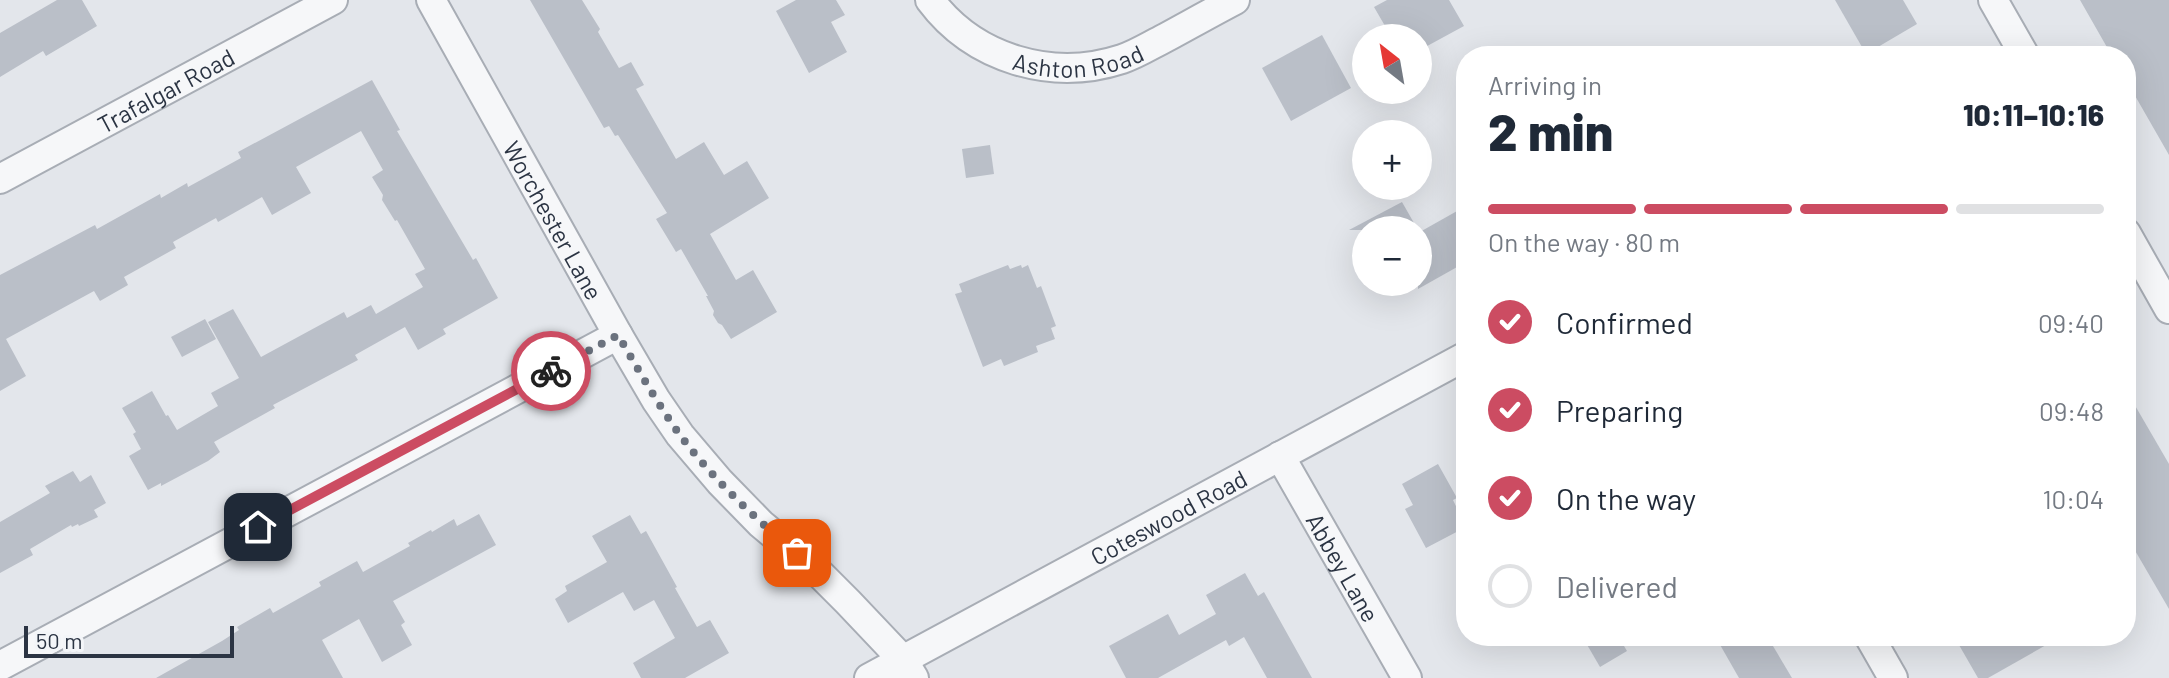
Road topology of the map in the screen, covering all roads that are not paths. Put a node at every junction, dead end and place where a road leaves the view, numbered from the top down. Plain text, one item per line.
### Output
1 (333, 0) edge
2 (431, 0) edge
3 (930, 0) edge
4 (1235, 0) edge
5 (1993, 0) edge
6 (2019, 46) edge
7 (0, 179) edge
8 (2136, 251) edge
9 (2169, 309) edge
10 (618, 335) junction
11 (1456, 361) edge
12 (1280, 456) junction
13 (1875, 646) edge
14 (0, 666) edge
15 (908, 669) edge
16 (869, 678) edge
17 (1407, 678) edge
18 (1893, 678) edge

1 - 7 street, Trafalgar Road
2 - 10 street, Worchester Lane
3 - 4 street, Ashton Road
5 - 6 street
8 - 9 street
10 - 14 street
10 - 15 street, Worchester Lane
11 - 12 street, Coteswood Road
12 - 15 street, Coteswood Road
12 - 17 street, Abbey Lane
13 - 18 street
15 - 16 street, Coteswood Road

